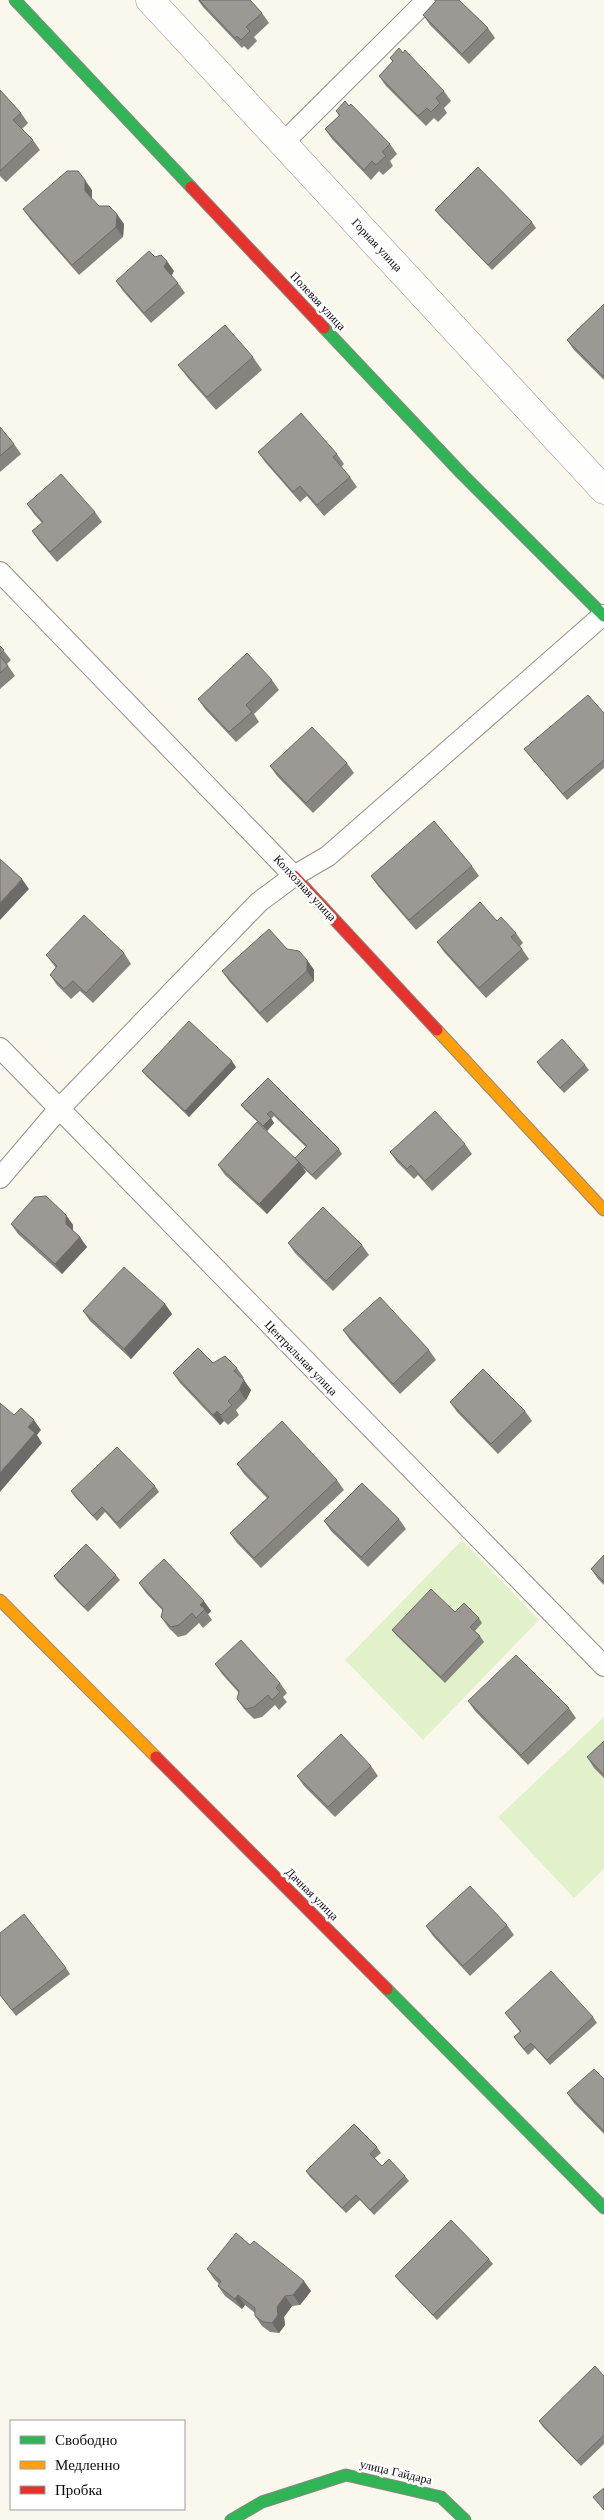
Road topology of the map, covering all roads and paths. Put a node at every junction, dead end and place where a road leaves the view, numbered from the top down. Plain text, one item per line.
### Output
1 (15, 0) edge
2 (150, 0) edge
3 (427, 0) edge
4 (283, 143) junction
5 (604, 490) edge
6 (0, 572) edge
7 (603, 616) edge
8 (294, 876) junction
9 (0, 1048) edge
10 (58, 1110) junction
11 (0, 1178) edge
12 (604, 1210) edge
13 (0, 1600) edge
14 (604, 1666) edge
15 (604, 2208) edge
16 (231, 2520) edge
17 (464, 2520) edge

1 - 7 street, Полевая улица
2 - 4 street, Горная улица
3 - 4 lane
4 - 5 street, Горная улица
6 - 8 lane, Колхозная улица
7 - 8 lane
8 - 10 lane
8 - 12 street, Колхозная улица
9 - 10 lane, Центральная улица
10 - 11 lane
10 - 14 lane, Центральная улица
13 - 15 street, Дачная улица
16 - 17 street, улица Гайдара

